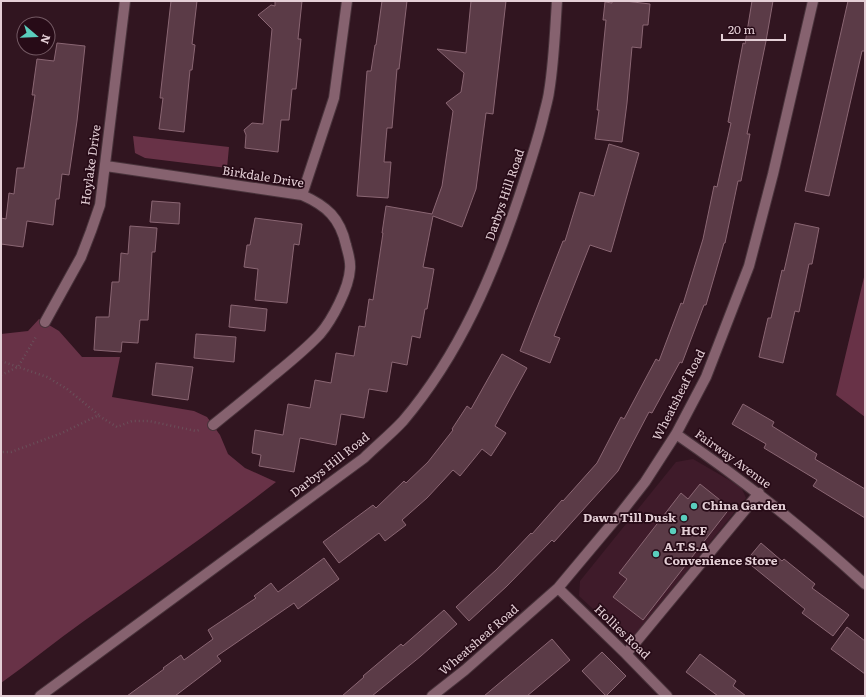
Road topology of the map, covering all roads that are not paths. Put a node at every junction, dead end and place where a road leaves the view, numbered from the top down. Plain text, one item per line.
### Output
1 (125, 1) edge
2 (347, 1) edge
3 (556, 1) edge
4 (813, 1) edge
5 (106, 166) junction
6 (302, 195) junction
7 (45, 322) road end
8 (213, 425) road end
9 (676, 434) junction
10 (759, 493) junction
11 (865, 584) edge
12 (558, 588) junction
13 (626, 654) junction
14 (40, 696) edge
15 (432, 696) edge
16 (667, 696) edge

1 - 5 street, Hoylake Drive
2 - 6 street
3 - 14 street, Darbys Hill Road
4 - 9 street, Wheatsheaf Road
5 - 6 street, Birkdale Drive
5 - 7 street, Hoylake Drive
6 - 8 street, Birkdale Drive
9 - 10 street, Fairway Avenue
9 - 12 street, Wheatsheaf Road
10 - 11 street, Fairway Avenue
10 - 13 street
12 - 13 street, Hollies Road
12 - 15 street, Wheatsheaf Road
13 - 16 street, Hollies Road

